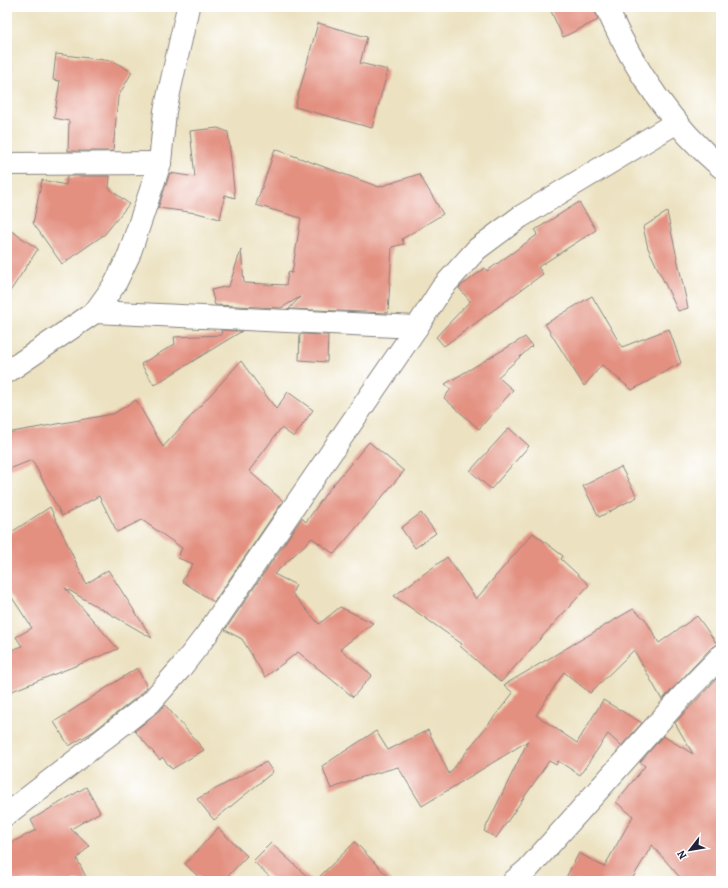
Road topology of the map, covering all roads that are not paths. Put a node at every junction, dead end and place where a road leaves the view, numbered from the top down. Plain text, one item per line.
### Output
1 (188, 7) edge
2 (606, 7) edge
3 (677, 122) junction
4 (160, 163) junction
5 (7, 164) edge
6 (721, 167) edge
7 (95, 312) junction
8 (417, 327) junction
9 (7, 372) edge
10 (721, 656) edge
11 (7, 814) edge
12 (514, 881) edge

1 - 4 street
2 - 3 street
3 - 6 street
3 - 8 street
4 - 5 street
4 - 7 street
7 - 8 street
7 - 9 street
8 - 11 street
10 - 12 street

